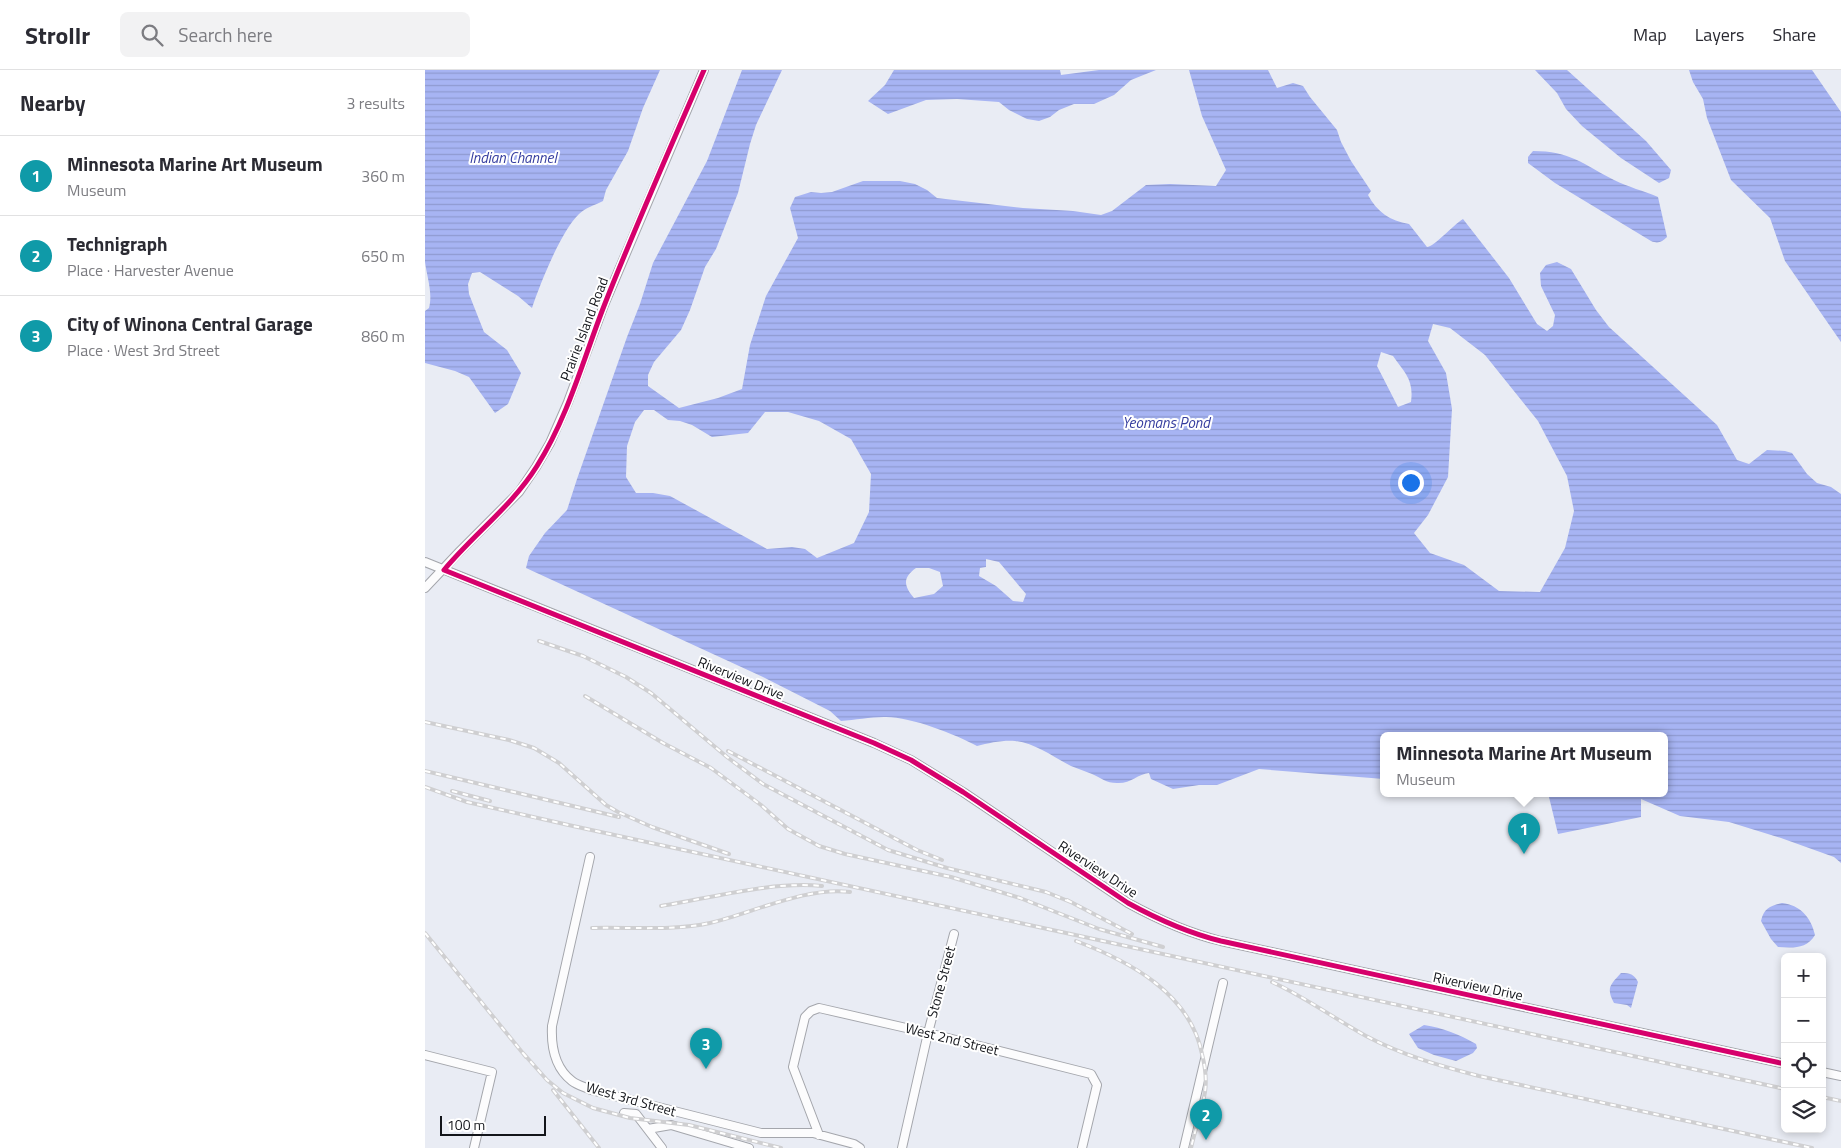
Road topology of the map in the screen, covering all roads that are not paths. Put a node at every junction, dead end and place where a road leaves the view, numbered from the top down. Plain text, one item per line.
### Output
1 (705, 70) edge
2 (425, 562) edge
3 (444, 570) junction
4 (425, 588) edge
5 (590, 857) dead end
6 (954, 934) dead end
7 (1223, 983) dead end
8 (928, 1033) junction
9 (425, 1055) edge
10 (1781, 1063) edge
11 (1826, 1073) edge
12 (1841, 1076) edge
13 (623, 1113) dead end
14 (648, 1130) junction
15 (819, 1135) junction
16 (475, 1148) edge
17 (662, 1148) edge
18 (749, 1148) edge
19 (860, 1148) edge
20 (902, 1148) edge
21 (1081, 1148) edge
22 (1184, 1148) edge

1 - 3 street, Prairie Island Road
2 - 3 street, Riverview Drive
3 - 4 street, Prairie Island Road
3 - 10 street, Riverview Drive
5 - 15 street, West 3rd Street
6 - 8 street, Stone Street
7 - 22 street
8 - 15 street, West 2nd Street
8 - 20 street, Stone Street
8 - 21 street, West 2nd Street
9 - 16 street
11 - 12 street
13 - 14 street
14 - 17 street
14 - 18 street
15 - 19 street, West 3rd Street

